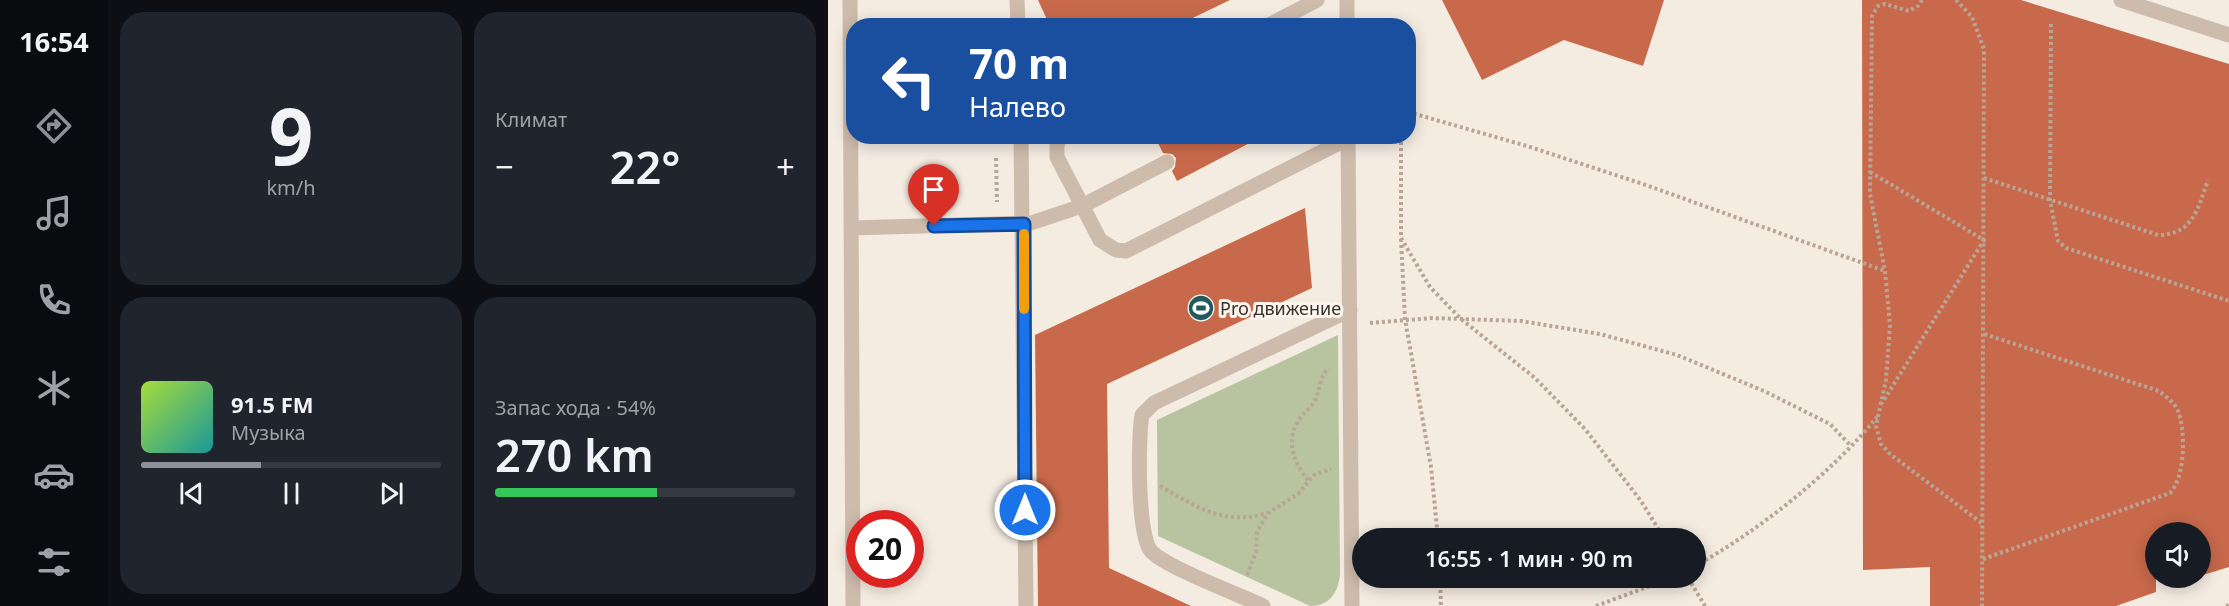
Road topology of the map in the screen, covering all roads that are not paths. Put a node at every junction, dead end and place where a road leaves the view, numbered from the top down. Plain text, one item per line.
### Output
1 (850, 0) edge
2 (1017, 0) edge
3 (1317, 0) edge
4 (1347, 0) edge
5 (2121, 0) edge
6 (850, 18) edge
7 (1018, 18) edge
8 (1282, 18) edge
9 (1347, 18) edge
10 (2229, 35) edge
11 (851, 144) edge
12 (1021, 144) edge
13 (1057, 144) edge
14 (1334, 144) edge
15 (1348, 144) edge
16 (1167, 162) dead end
17 (1082, 206) junction
18 (1024, 224) junction
19 (851, 228) junction
20 (1350, 318) junction
21 (853, 606) edge
22 (1026, 606) edge
23 (1263, 606) edge
24 (1352, 606) edge

1 - 6 street
2 - 7 street
3 - 8 street
4 - 9 street
5 - 10 street
11 - 19 street
12 - 18 street
13 - 17 street
14 - 17 street
15 - 20 street
16 - 17 street
17 - 18 street
18 - 19 street
18 - 22 street
19 - 21 street
20 - 23 street
20 - 24 street

